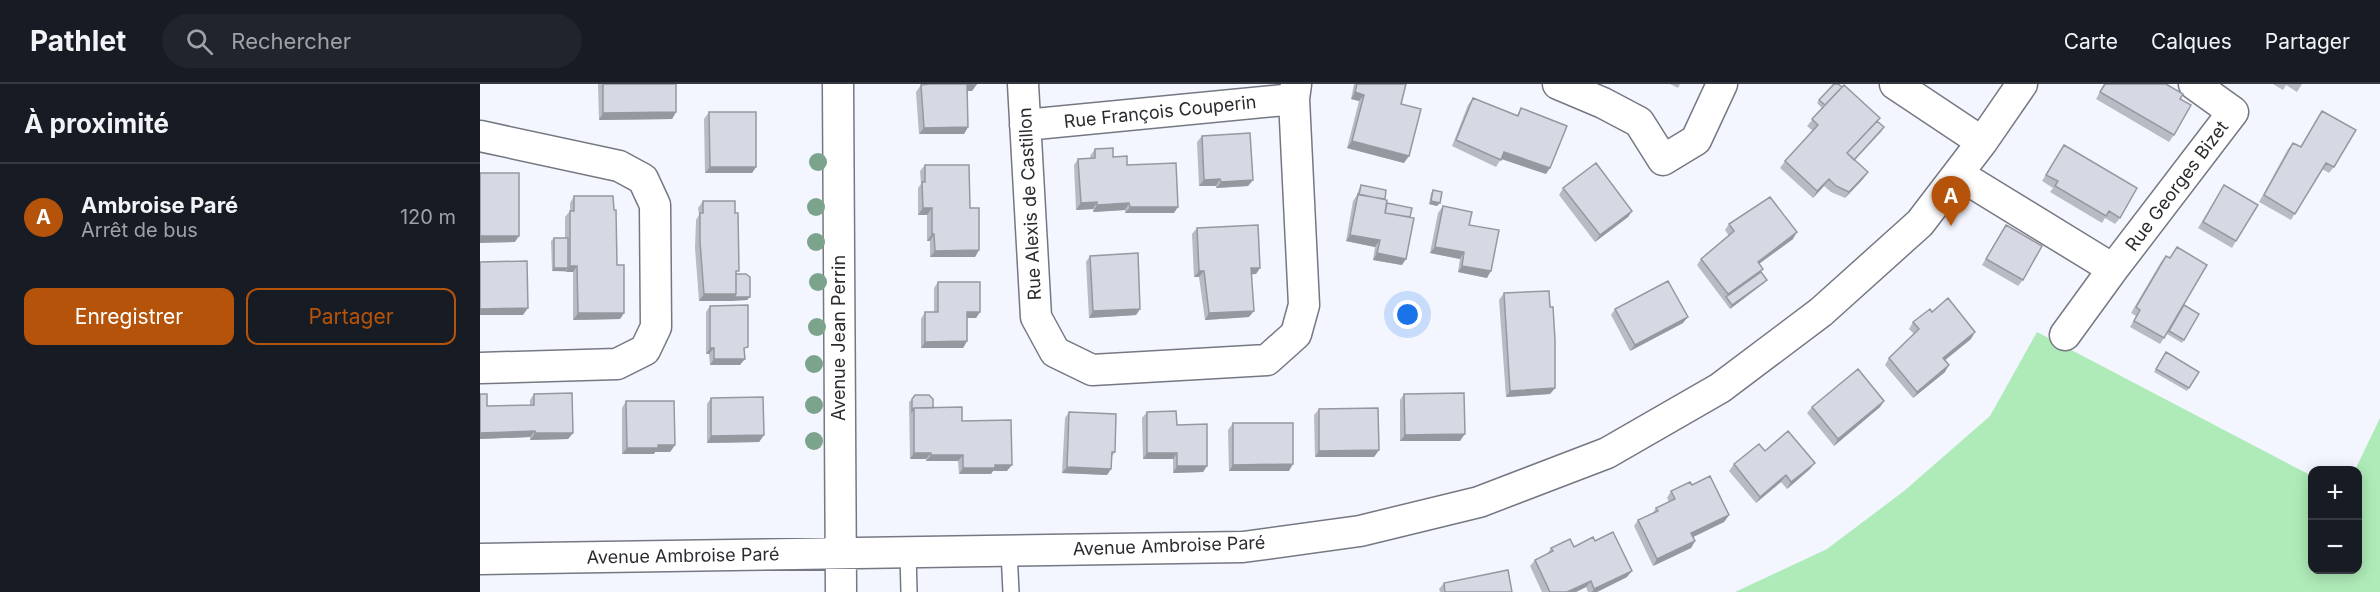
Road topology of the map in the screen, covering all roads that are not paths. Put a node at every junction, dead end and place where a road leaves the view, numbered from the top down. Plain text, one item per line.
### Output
1 (838, 84) edge
2 (1023, 84) edge
3 (1558, 84) edge
4 (1722, 84) edge
5 (1895, 84) edge
6 (2022, 84) edge
7 (2194, 84) edge
8 (1295, 92) edge
9 (1025, 125) junction
10 (480, 136) edge
11 (1982, 142) junction
12 (1958, 174) junction
13 (2113, 269) junction
14 (2065, 335) dead end
15 (480, 368) edge
16 (1009, 551) junction
17 (908, 553) junction
18 (841, 555) junction
19 (480, 559) edge
20 (841, 592) edge
21 (909, 592) edge
22 (1011, 592) edge

1 - 18 street, Avenue Jean Perrin
2 - 9 street, Rue Alexis de Castillon
3 - 4 street
5 - 11 street
6 - 11 street, Avenue Ambroise Paré
7 - 13 street, Rue Georges Bizet
8 - 9 street, Rue François Couperin
8 - 9 street, Rue Alexis de Castillon
10 - 15 street
11 - 12 street, Avenue Ambroise Paré
12 - 13 street, Rue Georges Bizet
12 - 16 street, Avenue Ambroise Paré
13 - 14 street, Rue Georges Bizet
16 - 17 street, Avenue Ambroise Paré
16 - 22 lane
17 - 18 street, Avenue Ambroise Paré
17 - 21 lane
18 - 19 street, Avenue Ambroise Paré
18 - 20 street, Avenue Jean Perrin

